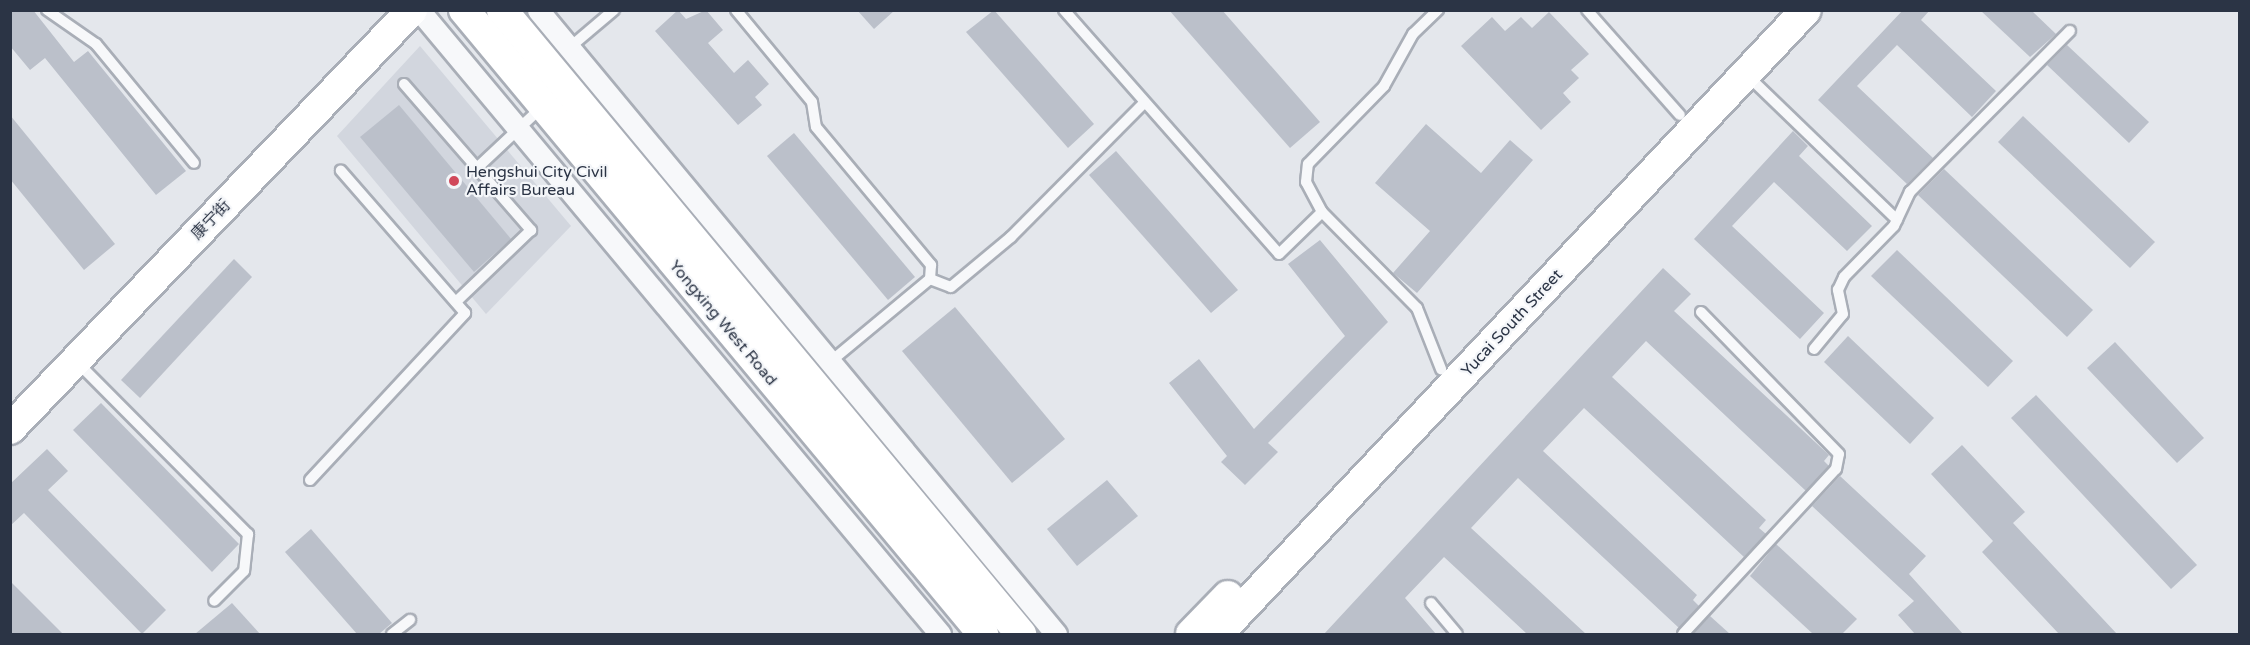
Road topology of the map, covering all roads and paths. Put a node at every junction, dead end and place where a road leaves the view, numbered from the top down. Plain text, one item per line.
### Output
1 (47, 10) edge
2 (412, 10) edge
3 (419, 10) edge
4 (464, 10) edge
5 (502, 10) edge
6 (538, 10) edge
7 (614, 10) edge
8 (736, 10) edge
9 (1064, 10) edge
10 (1438, 10) edge
11 (1587, 10) edge
12 (1779, 10) edge
13 (1806, 10) edge
14 (2070, 31) dead end
15 (569, 48) junction
16 (1746, 74) junction
17 (404, 84) dead end
18 (1144, 103) junction
19 (543, 106) junction
20 (1680, 116) junction
21 (518, 129) junction
22 (194, 163) dead end
23 (477, 168) junction
24 (341, 171) dead end
25 (1322, 212) junction
26 (1897, 220) junction
27 (930, 279) junction
28 (456, 302) junction
29 (1701, 312) dead end
30 (1814, 350) dead end
31 (76, 360) junction
32 (830, 362) junction
33 (1441, 369) junction
34 (10, 429) edge
35 (310, 480) dead end
36 (214, 601) dead end
37 (1431, 603) dead end
38 (410, 620) dead end
39 (392, 634) edge
40 (940, 634) edge
41 (983, 634) edge
42 (1021, 634) edge
43 (1056, 634) edge
44 (1191, 634) edge
45 (1218, 634) edge
46 (1457, 634) edge
47 (1683, 634) edge

1 - 22 lane
2 - 31 main road, 康宁街
3 - 21 street
4 - 19 main road, Yongxing West Road
5 - 42 main road, Yongxing West Road
6 - 15 street
7 - 15 lane
8 - 27 lane
9 - 18 lane
10 - 25 lane
11 - 20 lane
12 - 20 main road, Yucai South Street
13 - 16 main road, Yucai South Street
14 - 26 lane
15 - 32 street
16 - 26 lane
16 - 45 main road, Yucai South Street
17 - 23 lane
18 - 25 lane
18 - 27 lane
19 - 21 lane
19 - 41 main road, Yongxing West Road
20 - 33 main road, Yucai South Street
21 - 23 lane
21 - 40 street
23 - 28 lane
24 - 28 lane
25 - 33 lane
26 - 30 lane
27 - 32 lane
28 - 35 lane
29 - 47 lane
31 - 34 main road, 康宁街
31 - 36 lane
32 - 43 street
33 - 44 main road, Yucai South Street
37 - 46 lane
38 - 39 lane

